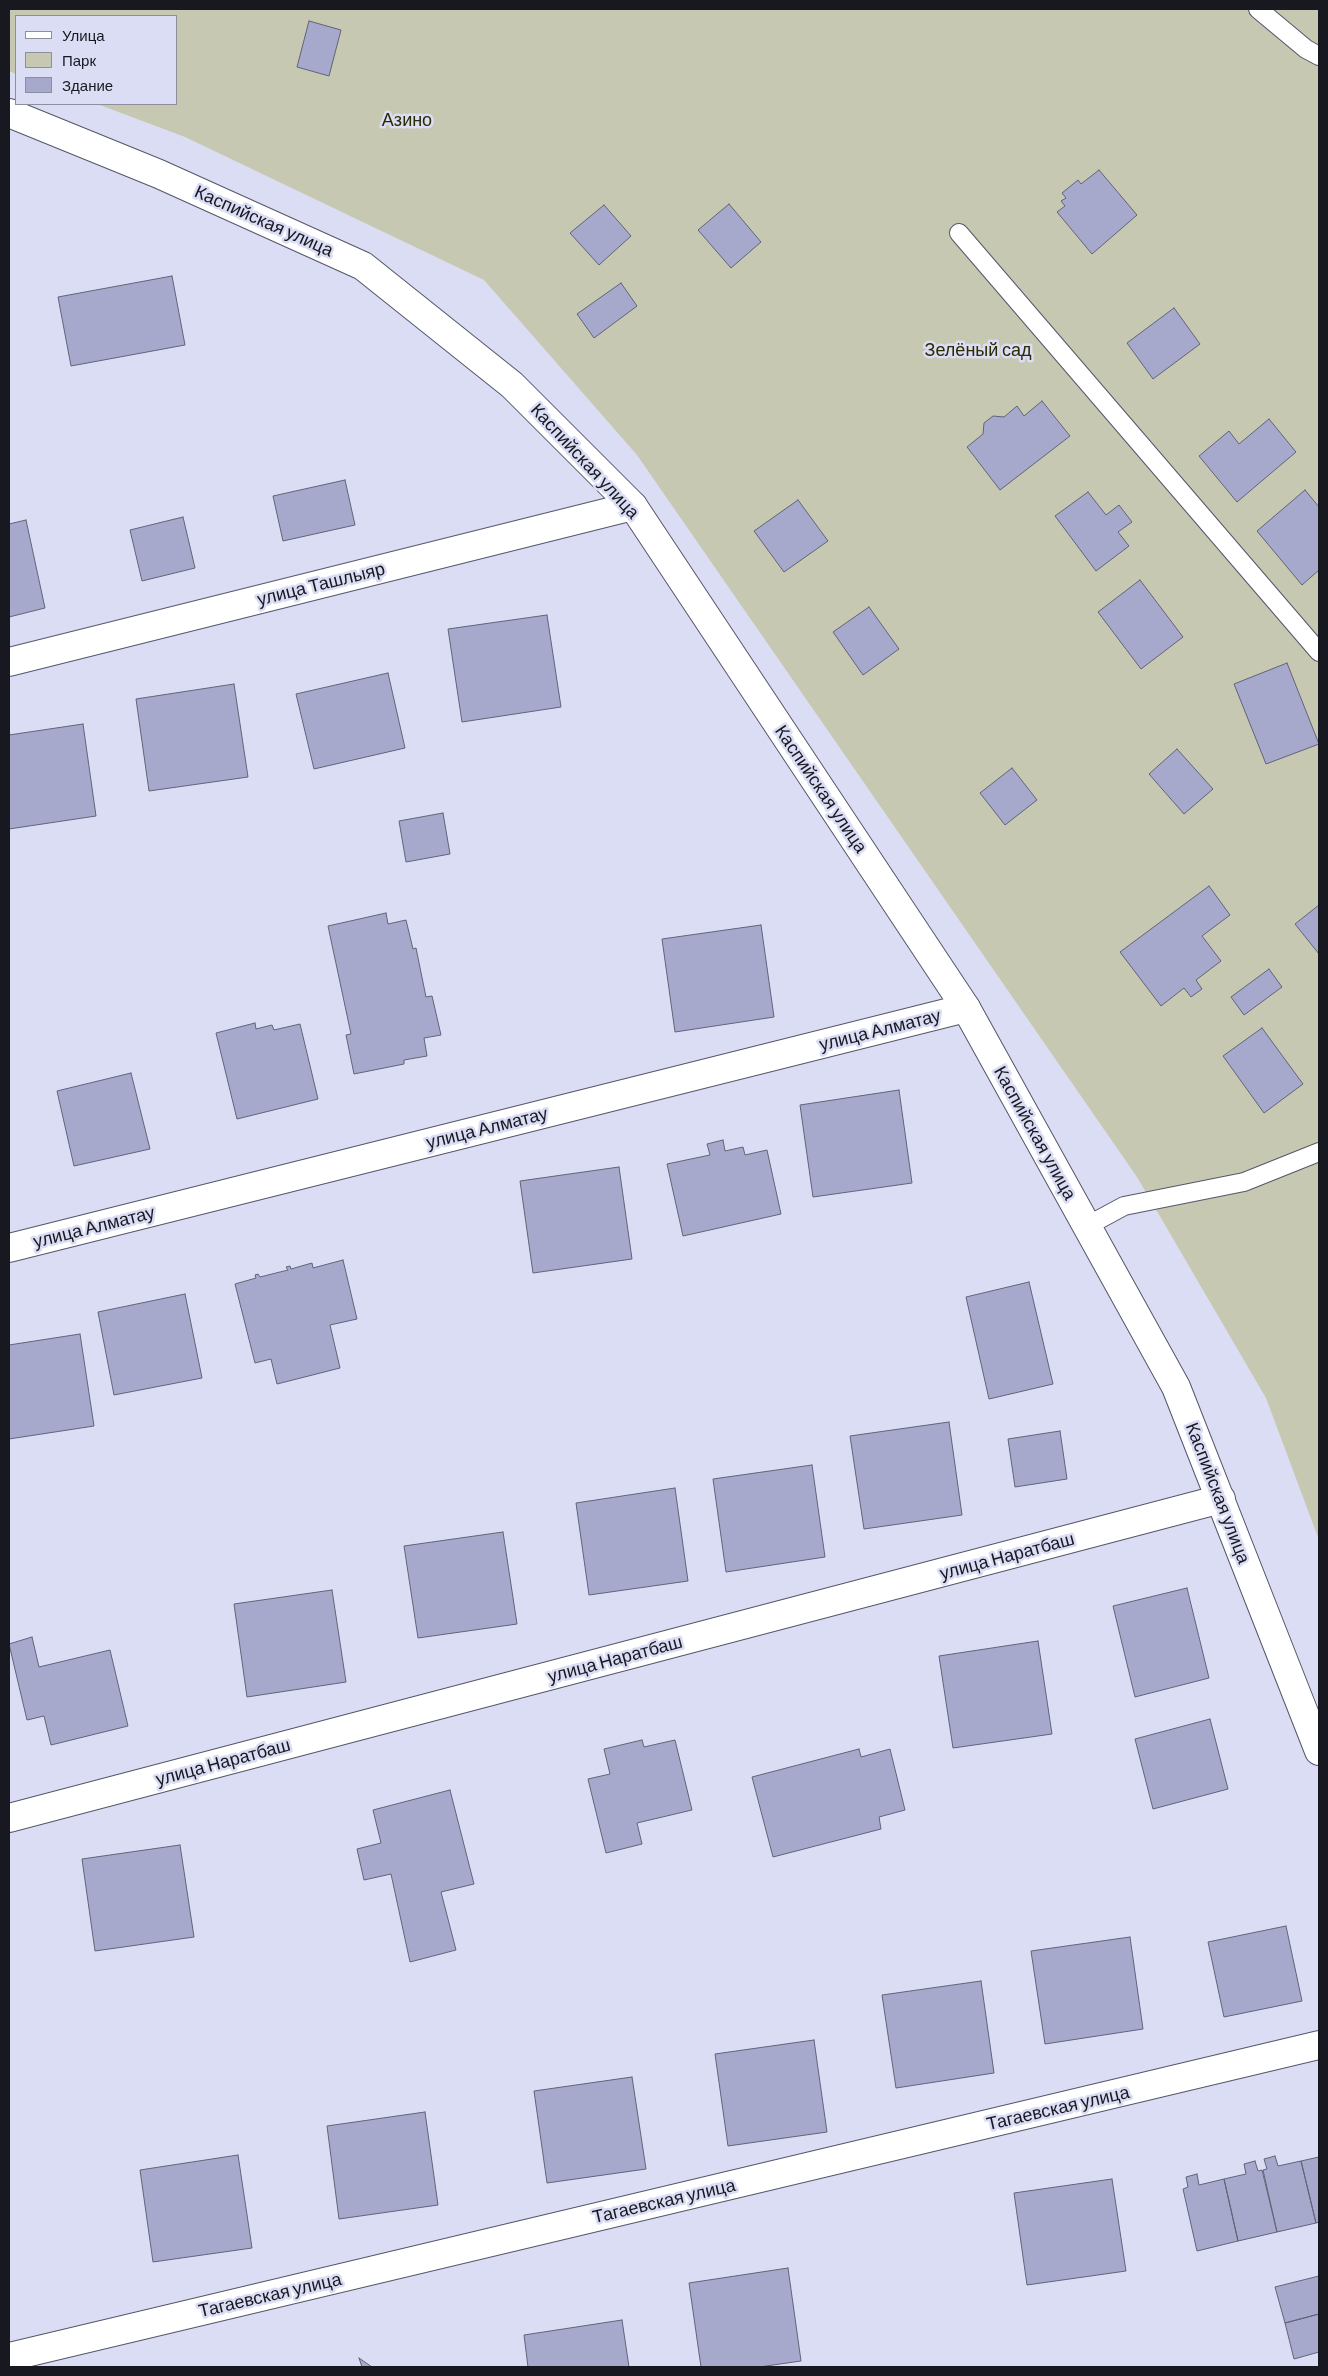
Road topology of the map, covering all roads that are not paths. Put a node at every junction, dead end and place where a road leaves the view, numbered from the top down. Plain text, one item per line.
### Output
1 (1258, 9) edge
2 (1319, 56) edge
3 (9, 113) edge
4 (959, 233) dead end
5 (633, 506) junction
6 (1319, 652) edge
7 (9, 662) edge
8 (966, 1008) junction
9 (1319, 1152) edge
10 (1087, 1226) junction
11 (9, 1248) edge
12 (1221, 1499) junction
13 (1319, 1751) edge
14 (9, 1818) edge
15 (1319, 2045) edge
16 (9, 2357) edge

1 - 2 lane
3 - 5 street, Каспийская улица
4 - 6 lane
5 - 7 street, улица Ташлыяр
5 - 8 street, Каспийская улица
8 - 10 street, Каспийская улица
8 - 11 street, улица Алматау
9 - 10 lane
10 - 12 street, Каспийская улица
12 - 13 street, Каспийская улица
12 - 14 street, улица Наратбаш
15 - 16 street, Тагаевская улица

